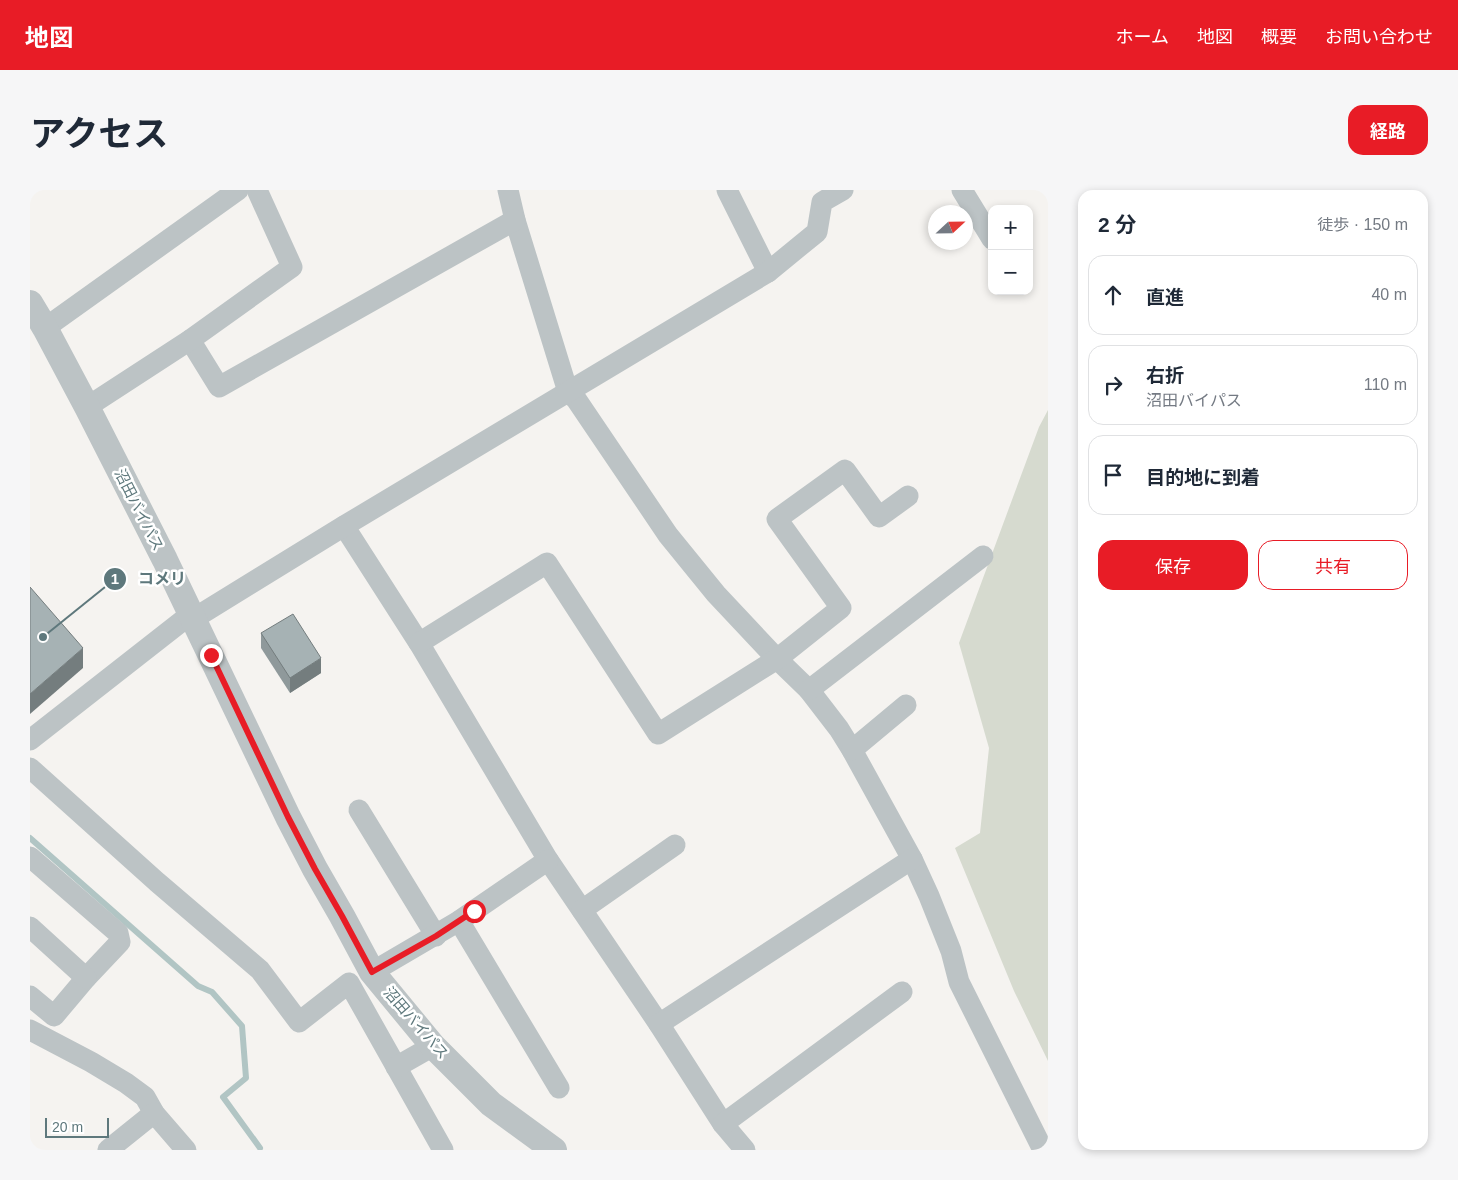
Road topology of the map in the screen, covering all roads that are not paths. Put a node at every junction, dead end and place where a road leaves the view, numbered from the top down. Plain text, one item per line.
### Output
1 (238, 190) edge
2 (257, 190) edge
3 (508, 190) edge
4 (843, 190) edge
5 (962, 190) edge
6 (735, 193) edge
7 (515, 220) junction
8 (988, 232) edge
9 (768, 272) junction
10 (30, 303) edge
11 (45, 328) junction
12 (190, 340) junction
13 (568, 392) junction
14 (87, 407) junction
15 (908, 496) dead end
16 (344, 526) junction
17 (983, 556) dead end
18 (192, 616) junction
19 (419, 643) junction
20 (777, 659) junction
21 (809, 690) junction
22 (906, 705) dead end
23 (30, 740) edge
24 (852, 750) junction
25 (30, 768) edge
26 (359, 810) dead end
27 (675, 845) dead end
28 (30, 857) edge
29 (912, 859) junction
30 (548, 860) junction
31 (582, 910) junction
32 (459, 922) junction
33 (30, 926) edge
34 (436, 936) junction
35 (372, 972) junction
36 (86, 978) junction
37 (902, 992) dead end
38 (30, 996) edge
39 (660, 1024) junction
40 (30, 1030) edge
41 (433, 1046) junction
42 (396, 1067) junction
43 (559, 1088) dead end
44 (154, 1113) junction
45 (723, 1124) junction
46 (108, 1150) edge
47 (186, 1150) edge
48 (444, 1150) edge
49 (554, 1150) edge
50 (744, 1150) edge
51 (1043, 1150) edge

1 - 11 street
2 - 12 street
3 - 7 street
4 - 9 street
5 - 8 street
6 - 9 street
7 - 12 street
7 - 13 street
9 - 13 street
10 - 11 street, 沼田バイパス
11 - 14 street, 沼田バイパス
12 - 14 street
13 - 16 street
13 - 20 street
14 - 18 street, 沼田バイパス
15 - 20 street
16 - 18 street
16 - 19 street
17 - 21 street
18 - 23 street
18 - 35 street, 沼田バイパス
19 - 20 street
19 - 30 street
20 - 21 street
21 - 24 street
22 - 24 street
24 - 29 street
25 - 42 street
26 - 34 street
27 - 31 street
28 - 36 street
29 - 39 street
29 - 51 street
30 - 31 street
30 - 32 street
31 - 39 street
32 - 34 street
32 - 43 street
33 - 36 street
34 - 35 street
35 - 41 street, 沼田バイパス
36 - 38 street
37 - 45 street
39 - 45 street
40 - 44 street
41 - 42 street
41 - 49 street, 沼田バイパス
42 - 48 street
44 - 46 street
44 - 47 street
45 - 50 street

